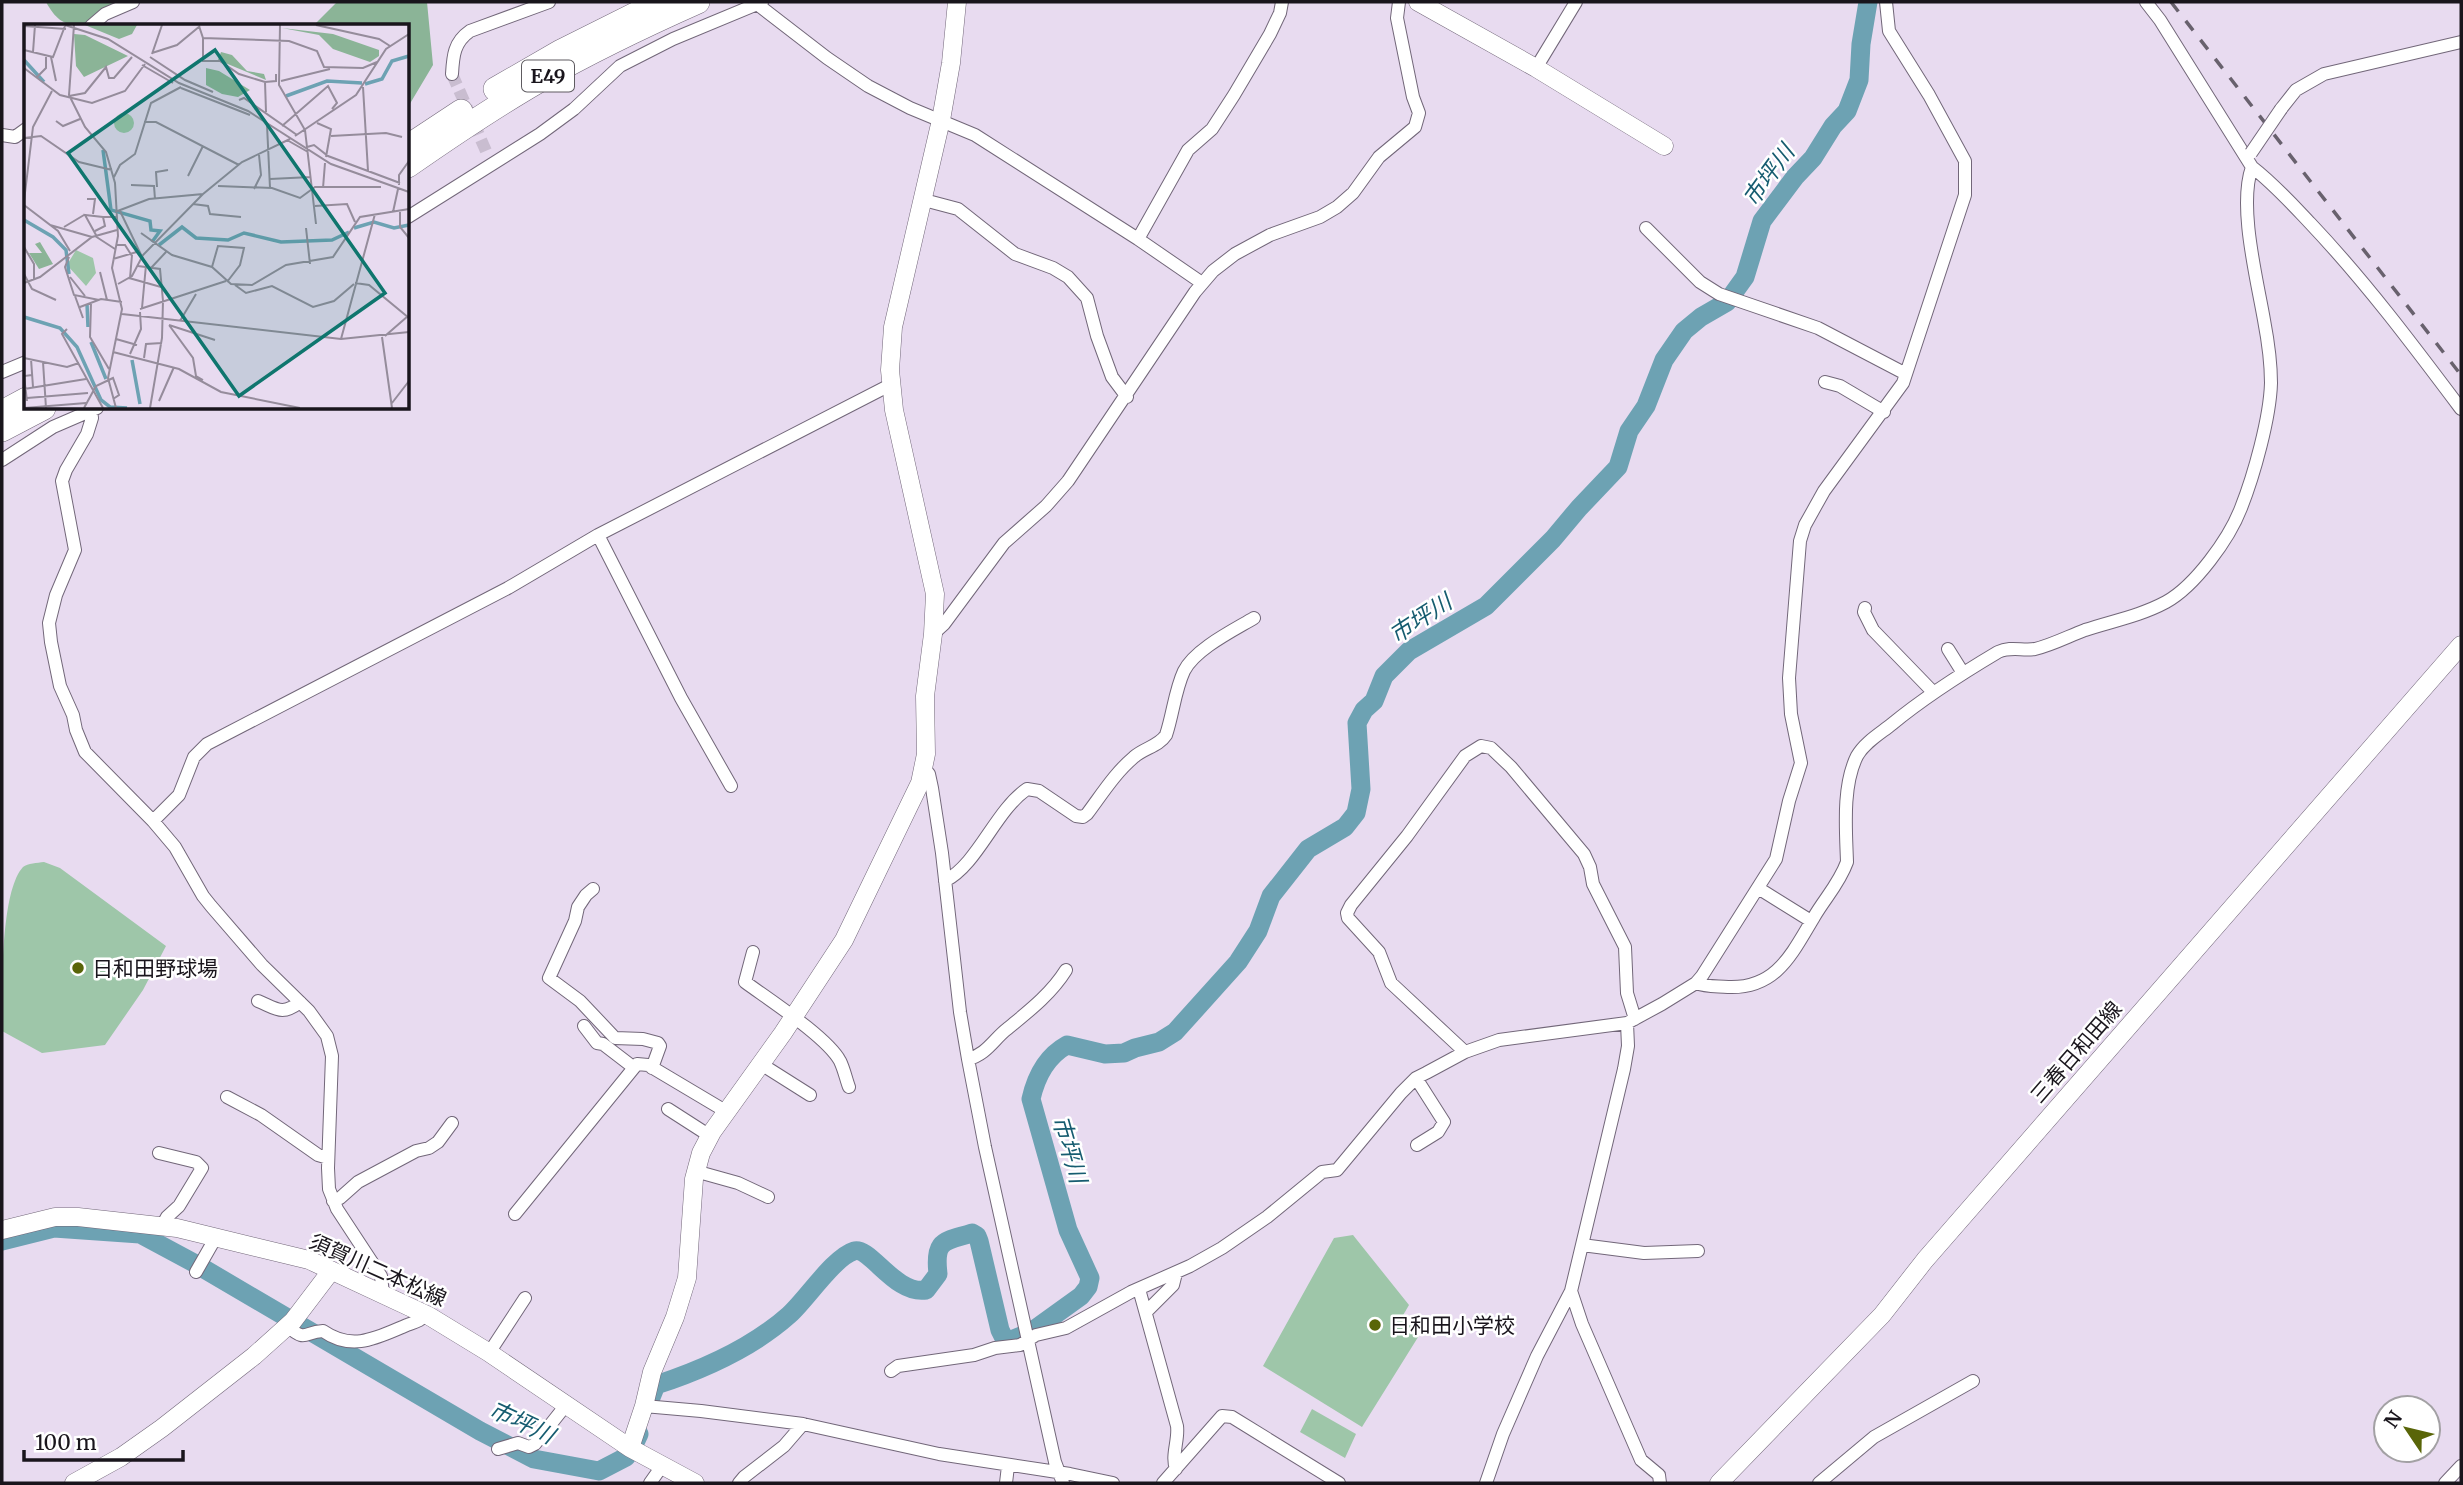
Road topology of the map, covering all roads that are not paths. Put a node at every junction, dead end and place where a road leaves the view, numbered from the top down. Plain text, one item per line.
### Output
1 (133, 2) edge
2 (549, 2) edge
3 (659, 2) edge
4 (698, 2) edge
5 (957, 2) edge
6 (1282, 2) edge
7 (1399, 2) edge
8 (1418, 2) edge
9 (1576, 2) edge
10 (1885, 2) edge
11 (2146, 2) edge
12 (751, 4) edge
13 (94, 24) edge
14 (2461, 42) edge
15 (1536, 68) junction
16 (452, 74) tunnel mouth
17 (941, 120) junction
18 (24, 130) edge
19 (2, 135) edge
20 (410, 145) edge
21 (1664, 146) dead end
22 (486, 151) tunnel mouth
23 (2250, 160) junction
24 (493, 164) junction
25 (410, 165) edge
26 (924, 200) junction
27 (410, 216) edge
28 (1646, 228) dead end
29 (1138, 239) junction
30 (1202, 284) junction
31 (24, 363) edge
32 (2, 372) edge
33 (1906, 374) junction
34 (1825, 382) dead end
35 (892, 384) junction
36 (1127, 397) junction
37 (24, 400) edge
38 (2461, 409) edge
39 (40, 410) edge
40 (92, 410) edge
41 (94, 410) edge
42 (2, 412) edge
43 (1884, 412) junction
44 (2, 430) edge
45 (2, 460) edge
46 (598, 535) junction
47 (1864, 608) dead end
48 (1254, 618) dead end
49 (933, 634) junction
50 (2461, 645) edge
51 (1948, 649) dead end
52 (1963, 673) junction
53 (1933, 692) junction
54 (924, 768) junction
55 (731, 786) dead end
56 (153, 821) junction
57 (945, 881) junction
58 (1758, 888) junction
59 (593, 889) dead end
60 (1811, 921) junction
61 (753, 953) dead end
62 (1066, 970) dead end
63 (1696, 983) junction
64 (258, 1001) dead end
65 (300, 1002) junction
66 (793, 1017) junction
67 (1631, 1021) junction
68 (584, 1026) dead end
69 (1465, 1052) junction
70 (968, 1059) junction
71 (761, 1064) junction
72 (633, 1066) junction
73 (652, 1068) junction
74 (1416, 1078) junction
75 (849, 1087) dead end
76 (810, 1095) dead end
77 (227, 1097) dead end
78 (668, 1109) dead end
79 (727, 1112) junction
80 (452, 1124) dead end
81 (710, 1136) junction
82 (1416, 1145) dead end
83 (159, 1153) dead end
84 (328, 1158) junction
85 (695, 1171) junction
86 (768, 1197) dead end
87 (333, 1200) junction
88 (515, 1214) dead end
89 (162, 1226) junction
90 (2, 1230) edge
91 (216, 1237) junction
92 (1582, 1245) junction
93 (1698, 1251) dead end
94 (331, 1270) junction
95 (196, 1272) dead end
96 (1176, 1273) junction
97 (1139, 1289) junction
98 (1571, 1291) junction
99 (383, 1294) junction
100 (525, 1298) dead end
101 (1146, 1312) junction
102 (426, 1314) junction
103 (287, 1326) junction
104 (1029, 1340) junction
105 (489, 1353) junction
106 (891, 1371) dead end
107 (1973, 1381) dead end
108 (566, 1405) junction
109 (644, 1406) junction
110 (803, 1424) junction
111 (629, 1448) junction
112 (498, 1449) dead end
113 (662, 1465) junction
114 (1008, 1466) junction
115 (2461, 1466) edge
116 (1176, 1469) junction
117 (1061, 1478) edge
118 (74, 1483) edge
119 (650, 1483) edge
120 (695, 1483) edge
121 (739, 1483) edge
122 (1006, 1483) edge
123 (1113, 1483) edge
124 (1163, 1483) edge
125 (1339, 1483) edge
126 (1486, 1483) edge
127 (1660, 1483) edge
128 (1719, 1483) edge
129 (1819, 1483) edge
130 (2445, 1483) edge

1 - 13 street
2 - 16 street
3 - 20 highway, E49
4 - 25 highway, E49
5 - 17 street
6 - 29 street
7 - 30 street
8 - 15 street
9 - 15 street
10 - 33 street
11 - 23 street
12 - 17 street
12 - 24 street
14 - 23 street, bridge
15 - 21 street
17 - 26 street
17 - 29 street
18 - 19 street
22 - 24 street
23 - 38 street
23 - 52 street
24 - 27 street
26 - 35 street
26 - 36 street
28 - 33 street
29 - 30 street
30 - 36 street
31 - 32 street
33 - 43 street
34 - 43 street
35 - 46 street
35 - 49 street
36 - 49 street
37 - 42 highway
39 - 44 highway
40 - 45 street
41 - 56 street
43 - 58 street
46 - 55 street
46 - 56 street
47 - 53 street
48 - 57 street
49 - 54 street
50 - 128 street, 三春日和田線
51 - 52 street
52 - 53 street
53 - 60 street
54 - 57 street
54 - 66 street
56 - 65 street
57 - 70 street
58 - 60 street
58 - 63 street
59 - 73 street
60 - 63 street
61 - 66 street
62 - 70 street
63 - 67 street
64 - 65 street
65 - 84 street
66 - 71 street
66 - 75 street
67 - 69 street
67 - 69 street
67 - 92 street
68 - 72 street
69 - 74 street
70 - 104 street
71 - 76 street
71 - 79 street
72 - 73 street
72 - 88 street
73 - 79 street
74 - 82 street
74 - 96 street
77 - 84 street
78 - 81 street
79 - 81 street
80 - 87 street
81 - 85 street
83 - 89 street
84 - 87 street
85 - 86 street
85 - 109 street
87 - 99 street
89 - 90 street, 須賀川二本松線
89 - 91 street, 須賀川二本松線
91 - 94 street, 須賀川二本松線
91 - 95 street
92 - 93 street
92 - 98 street
94 - 99 street, 須賀川二本松線
94 - 103 street
96 - 97 street
96 - 101 street
97 - 101 street
97 - 104 street
98 - 126 street
98 - 127 street
99 - 102 street, 須賀川二本松線
100 - 105 street
101 - 116 street
102 - 103 street
102 - 105 street, 須賀川二本松線
103 - 118 street
104 - 106 street
104 - 117 street
105 - 108 street, 須賀川二本松線
107 - 129 street
108 - 111 street, 須賀川二本松線
108 - 112 street
109 - 110 street
109 - 111 street
110 - 114 street
110 - 121 street
111 - 113 street, 須賀川二本松線
113 - 119 street
113 - 120 street, 須賀川二本松線
114 - 117 street
114 - 122 street
115 - 130 street
116 - 124 street
116 - 125 street
117 - 123 street

